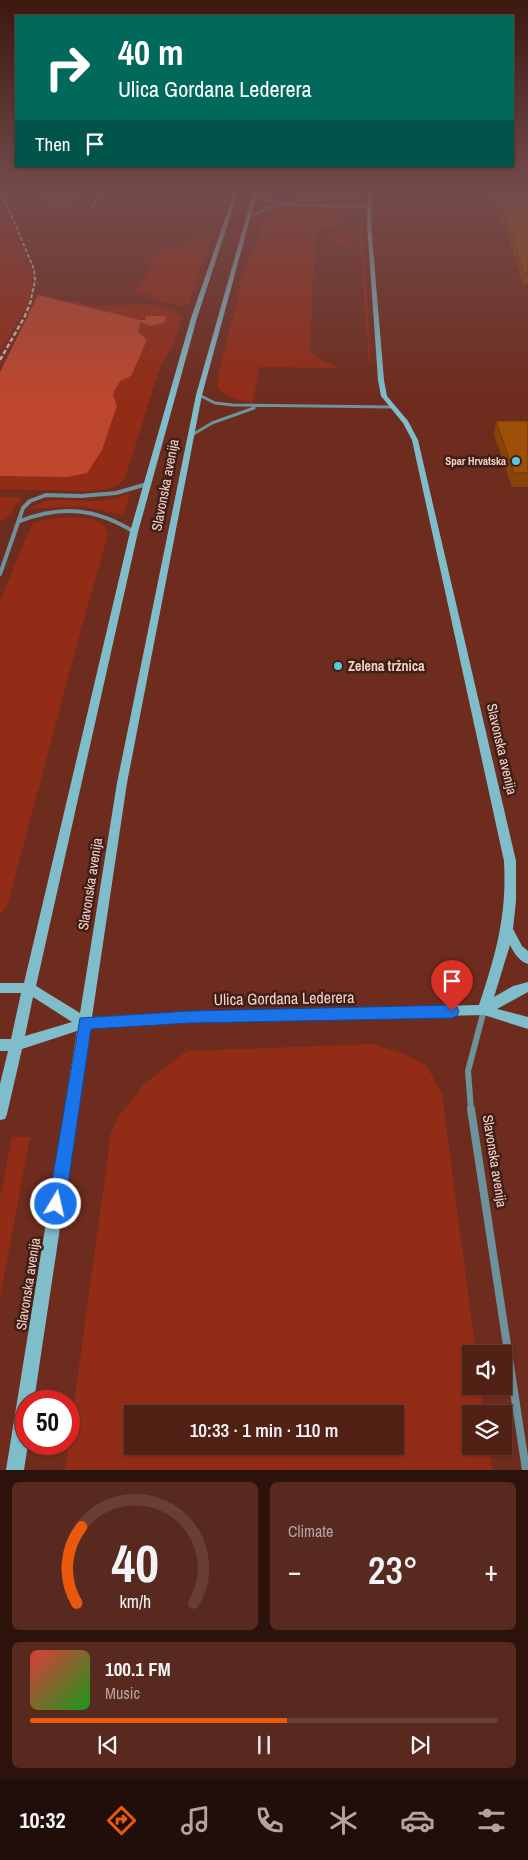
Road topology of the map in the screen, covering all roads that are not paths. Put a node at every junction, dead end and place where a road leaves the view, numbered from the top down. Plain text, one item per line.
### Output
1 (213, 262) edge
2 (236, 262) edge
3 (373, 262) edge
4 (199, 395) junction
5 (257, 407) junction
6 (392, 407) junction
7 (191, 435) junction
8 (147, 484) junction
9 (20, 521) junction
10 (134, 532) junction
11 (0, 574) edge
12 (508, 930) junction
13 (528, 959) edge
14 (528, 987) edge
15 (0, 988) edge
16 (29, 988) junction
17 (484, 1010) junction
18 (85, 1023) junction
19 (528, 1023) edge
20 (0, 1045) edge
21 (16, 1045) junction
22 (0, 1114) edge
23 (15, 1470) edge
24 (526, 1470) edge

1 - 8 main road, Slavonska avenija
2 - 4 main road, Slavonska avenija
3 - 6 main road, Slavonska avenija
4 - 5 street
4 - 7 main road, Slavonska avenija
5 - 6 street
5 - 7 street
6 - 12 main road, Slavonska avenija
7 - 18 main road, Slavonska avenija
8 - 9 street
8 - 10 main road, Slavonska avenija
9 - 10 street
9 - 11 street
10 - 16 main road, Slavonska avenija
12 - 13 main road
12 - 17 main road, Slavonska avenija
14 - 17 main road, Ulica Gordana Lederera
15 - 16 main road
16 - 18 main road
16 - 21 main road, Slavonska avenija
17 - 18 main road, Ulica Gordana Lederera
17 - 19 main road, Ulica Gordana Lederera
17 - 24 street, Slavonska avenija
18 - 21 main road, Ulica Gordana Lederera
18 - 23 main road, Slavonska avenija
20 - 21 main road, Ulica Gordana Lederera
21 - 22 main road, Slavonska avenija

